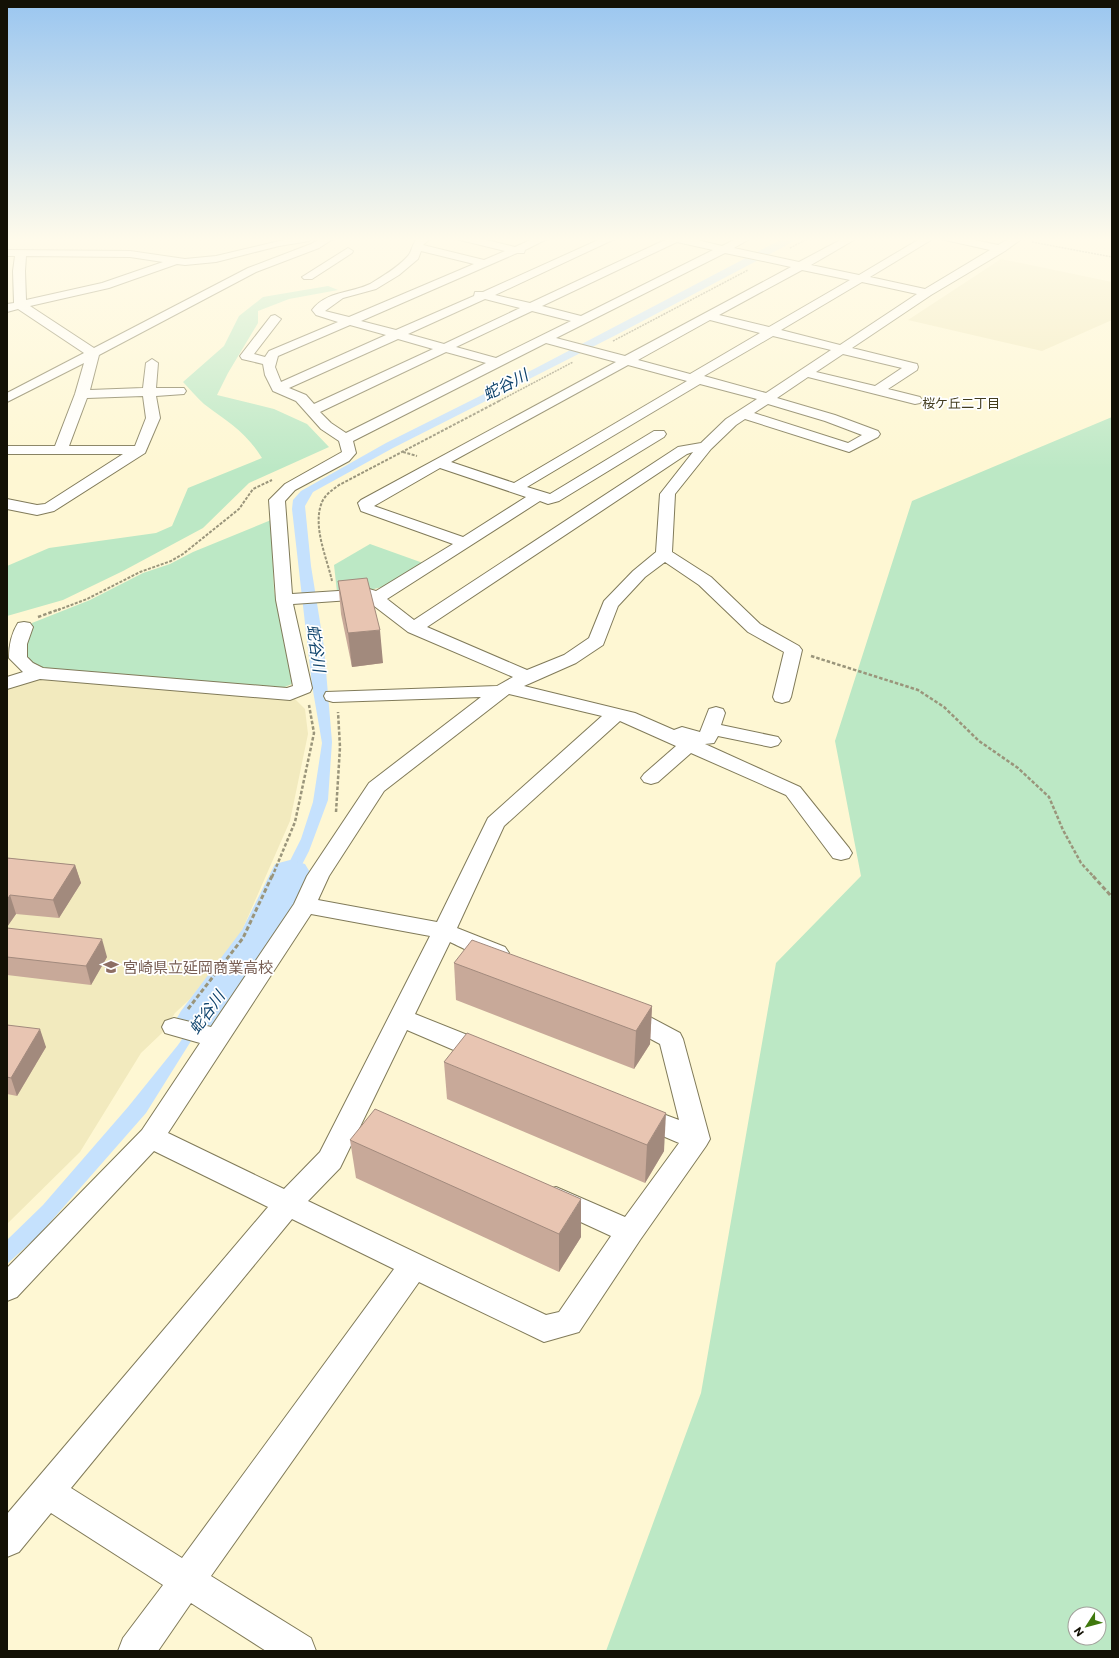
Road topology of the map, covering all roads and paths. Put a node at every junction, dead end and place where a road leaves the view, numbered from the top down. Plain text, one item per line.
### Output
1 (34, 314) edge
2 (167, 314) edge
3 (328, 314) edge
4 (366, 314) edge
5 (440, 314) edge
6 (516, 314) edge
7 (560, 314) edge
8 (593, 314) edge
9 (712, 314) edge
10 (800, 314) edge
11 (895, 314) edge
12 (709, 316) junction
13 (275, 319) dead end
14 (582, 320) junction
15 (350, 321) junction
16 (771, 331) junction
17 (396, 334) junction
18 (545, 339) junction
19 (445, 348) junction
20 (842, 349) junction
21 (93, 353) junction
22 (627, 360) junction
23 (268, 362) junction
24 (152, 363) dead end
25 (499, 363) junction
26 (806, 373) junction
27 (696, 378) junction
28 (278, 388) junction
29 (179, 391) dead end
30 (877, 391) junction
31 (149, 392) junction
32 (82, 394) junction
33 (8, 399) edge
34 (767, 399) junction
35 (915, 400) dead end
36 (312, 410) junction
37 (745, 414) junction
38 (625, 424) junction
39 (659, 434) junction
40 (345, 439) junction
41 (706, 446) junction
42 (61, 449) junction
43 (13, 450) edge
44 (140, 450) junction
45 (7, 461) edge
46 (439, 463) junction
47 (273, 480) dead end
48 (514, 489) junction
49 (538, 496) junction
50 (7, 504) edge
51 (465, 543) junction
52 (664, 554) junction
53 (288, 600) junction
54 (376, 600) junction
55 (24, 628) joint
56 (414, 628) junction
57 (793, 650) junction
58 (39, 673) junction
59 (7, 683) edge
60 (512, 686) junction
61 (297, 691) junction
62 (335, 696) joint
63 (782, 697) dead end
64 (622, 716) junction
65 (771, 741) dead end
66 (689, 744) junction
67 (651, 778) dead end
68 (345, 835) junction
69 (842, 853) dead end
70 (1112, 897) edge
71 (305, 905) junction
72 (444, 931) junction
73 (515, 961) edge
74 (605, 1003) edge
75 (402, 1018) junction
76 (178, 1028) joint
77 (216, 1038) junction
78 (505, 1061) edge
79 (616, 1106) edge
80 (151, 1137) junction
81 (698, 1139) junction
82 (536, 1189) edge
83 (288, 1203) junction
84 (630, 1232) junction
85 (414, 1265) junction
86 (7, 1288) edge
87 (47, 1492) junction
88 (7, 1540) edge
89 (187, 1581) junction
90 (136, 1651) edge
91 (298, 1651) edge

1 - 21 street
2 - 21 street
3 - 15 street
4 - 15 street
5 - 17 street
6 - 19 street
7 - 14 street
8 - 14 street
9 - 12 street
10 - 16 street
11 - 20 street
12 - 16 street
12 - 22 street
13 - 23 street
14 - 18 street
15 - 17 street
15 - 23 street
16 - 20 street
16 - 27 street
17 - 19 street
17 - 28 street
18 - 22 street
18 - 25 street
19 - 25 street
19 - 36 street
20 - 26 street
20 - 30 street
21 - 32 street
21 - 33 street
22 - 27 street
22 - 46 street
23 - 28 street
24 - 31 street
25 - 40 street
26 - 30 street
26 - 34 street
27 - 34 street
27 - 38 street
28 - 36 street
29 - 31 street
30 - 35 street
31 - 32 street
31 - 44 street
32 - 42 street
34 - 37 street
34 - 37 street
36 - 40 street
37 - 41 street
38 - 39 street
38 - 48 street
39 - 41 street
39 - 49 street
40 - 53 street
41 - 52 street
41 - 56 street
42 - 43 street
42 - 44 street
43 - 45 street
44 - 50 street
46 - 48 street
46 - 51 street
47 - 55 path
48 - 49 street
49 - 51 street
51 - 54 street
52 - 57 street
52 - 60 street
53 - 54 street
53 - 61 street
54 - 56 street
55 - 58 street
56 - 60 street
57 - 63 street
57 - 70 path
58 - 59 street
58 - 61 street
60 - 62 street
60 - 64 street
60 - 68 street
61 - 76 path
62 - 68 path
64 - 65 street
64 - 66 street
64 - 72 street
66 - 67 street
66 - 69 street
68 - 71 street
71 - 72 street
71 - 77 street
72 - 73 street
72 - 75 street
74 - 81 street
75 - 78 street
75 - 83 street
76 - 77 street
77 - 80 street
79 - 81 street
80 - 83 street
80 - 86 street
81 - 84 street
82 - 84 street
83 - 85 street
83 - 87 street
84 - 85 street
85 - 89 street
87 - 88 street
87 - 89 street
89 - 90 street
89 - 91 street

